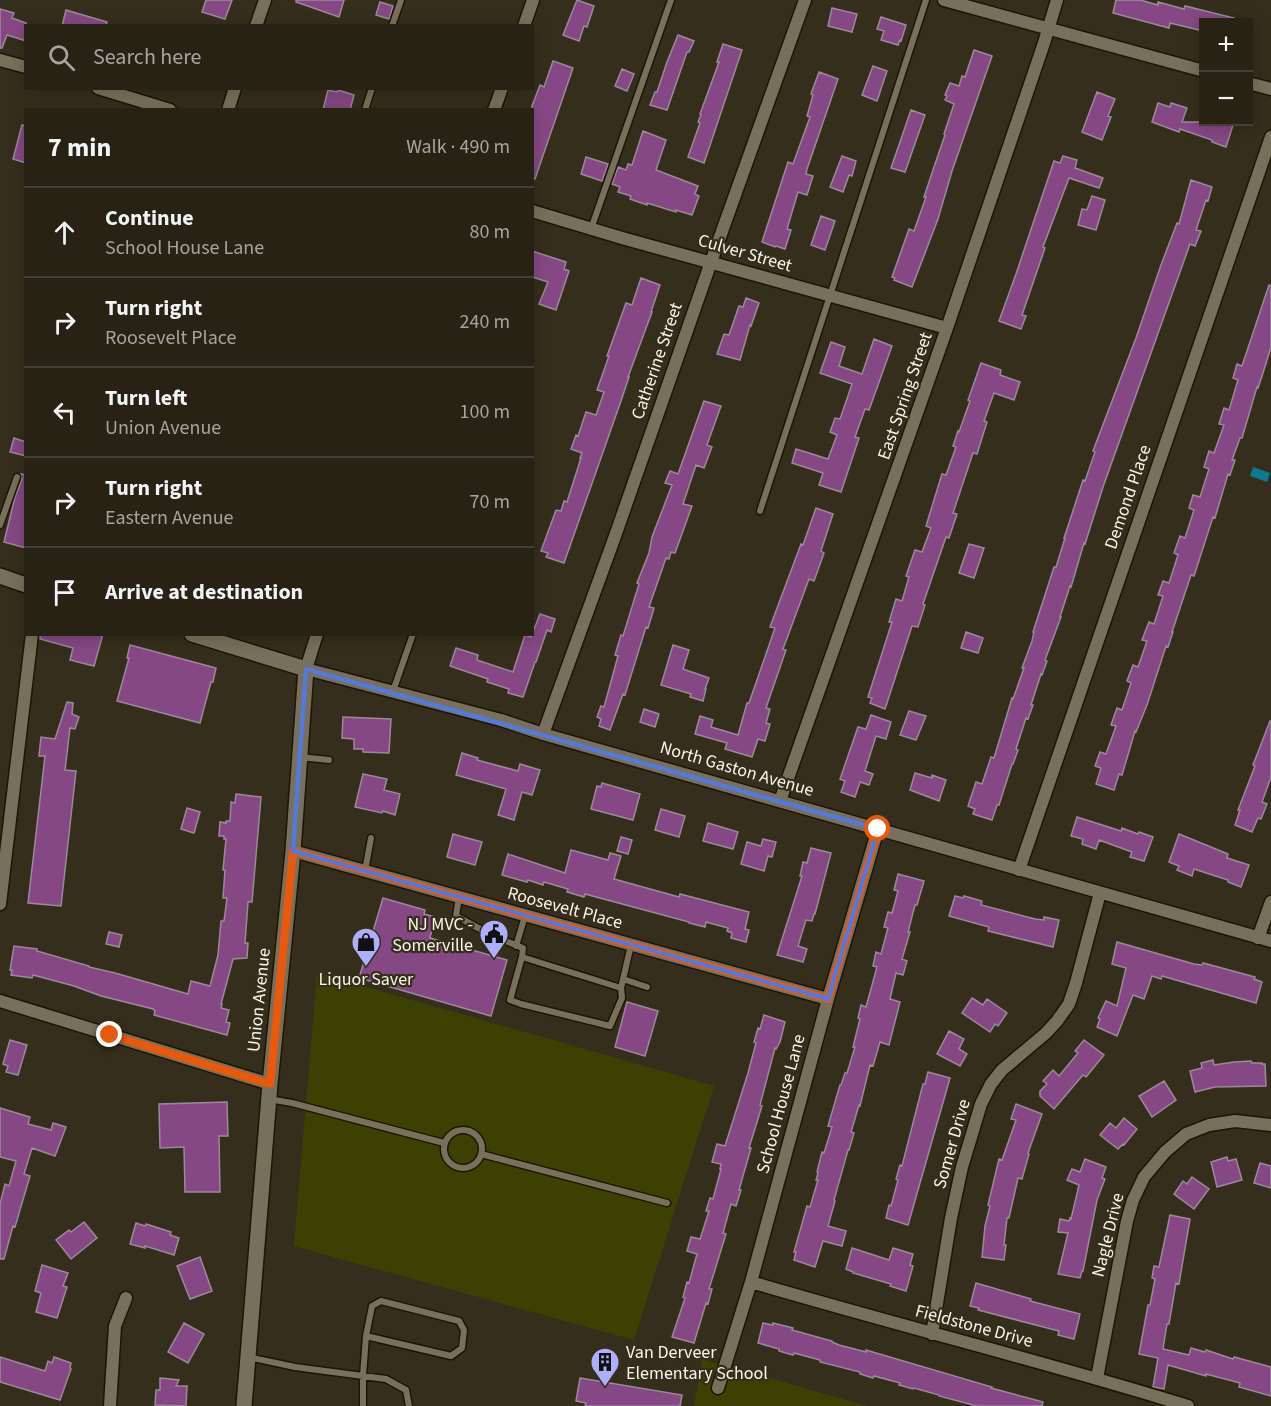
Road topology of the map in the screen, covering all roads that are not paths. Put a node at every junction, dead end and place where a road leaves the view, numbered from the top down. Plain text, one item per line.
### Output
1 (265, 0) edge
2 (401, 0) edge
3 (533, 0) edge
4 (671, 0) edge
5 (805, 0) edge
6 (926, 0) edge
7 (944, 0) edge
8 (1057, 0) edge
9 (257, 24) edge
10 (393, 24) edge
11 (525, 24) edge
12 (1049, 29) junction
13 (0, 60) edge
14 (24, 66) edge
15 (1199, 70) edge
16 (1253, 85) edge
17 (105, 90) edge
18 (234, 90) edge
19 (371, 90) edge
20 (501, 90) edge
21 (1271, 90) edge
22 (163, 108) edge
23 (229, 108) edge
24 (366, 108) edge
25 (495, 108) edge
26 (1271, 137) edge
27 (534, 212) edge
28 (591, 229) junction
29 (711, 262) junction
30 (831, 296) junction
31 (947, 328) junction
32 (16, 477) dead end
33 (760, 511) dead end
34 (0, 525) edge
35 (0, 576) edge
36 (24, 584) edge
37 (32, 636) edge
38 (199, 636) edge
39 (316, 636) edge
40 (412, 636) edge
41 (306, 669) junction
42 (393, 691) junction
43 (543, 734) junction
44 (299, 757) junction
45 (329, 760) dead end
46 (780, 801) junction
47 (878, 829) junction
48 (371, 838) dead end
49 (293, 851) junction
50 (1019, 870) junction
51 (365, 871) junction
52 (1100, 893) junction
53 (459, 897) junction
54 (1271, 902) edge
55 (0, 904) edge
56 (525, 916) junction
57 (1258, 938) junction
58 (1271, 942) edge
59 (631, 945) junction
60 (516, 946) junction
61 (522, 957) junction
62 (623, 979) junction
63 (647, 987) dead end
64 (621, 988) junction
65 (828, 999) junction
66 (0, 1001) edge
67 (269, 1092) junction
68 (1271, 1125) edge
69 (444, 1143) junction
70 (481, 1154) junction
71 (667, 1203) dead end
72 (751, 1282) junction
73 (126, 1298) dead end
74 (932, 1334) junction
75 (366, 1336) junction
76 (248, 1357) junction
77 (363, 1376) junction
78 (1097, 1378) junction
79 (718, 1388) dead end
80 (110, 1406) edge
81 (244, 1406) edge
82 (363, 1406) edge
83 (410, 1406) edge
84 (1188, 1406) edge

1 - 9 street
2 - 10 lane
3 - 11 street
4 - 28 lane
5 - 29 street, Catherine Street
6 - 30 lane
7 - 12 street
8 - 12 street, East Spring Street
12 - 15 street
12 - 31 street, East Spring Street
13 - 14 street
16 - 21 street
17 - 22 street
18 - 23 street
19 - 24 lane
20 - 25 street
26 - 50 street, Demond Place
27 - 28 street, Culver Street
28 - 29 street, Culver Street
29 - 30 street, Culver Street
29 - 43 street, Catherine Street
30 - 31 street, Culver Street
30 - 33 lane
31 - 46 street, East Spring Street
32 - 34 lane
35 - 36 street
37 - 55 street
38 - 41 street, North Gaston Avenue
39 - 41 street
40 - 42 lane
41 - 42 street, North Gaston Avenue
41 - 44 street, Union Avenue
42 - 43 street, North Gaston Avenue
43 - 46 street, North Gaston Avenue
44 - 45 lane
44 - 49 street, Union Avenue
46 - 47 street, North Gaston Avenue
47 - 50 street, North Gaston Avenue
47 - 65 street, School House Lane
48 - 51 lane
49 - 51 street, Roosevelt Place
49 - 67 street, Union Avenue
50 - 52 street, North Gaston Avenue
51 - 53 street, Roosevelt Place
52 - 57 street, North Gaston Avenue
52 - 74 street, Somer Drive
53 - 56 street, Roosevelt Place
53 - 60 lane
54 - 57 street
56 - 59 street, Roosevelt Place
56 - 60 lane
57 - 58 street, North Gaston Avenue
59 - 62 lane
59 - 65 street, Roosevelt Place
60 - 61 lane
61 - 64 lane
61 - 64 lane
62 - 63 lane
62 - 64 lane
65 - 72 street, School House Lane
66 - 67 street
67 - 69 lane
67 - 76 street, Union Avenue
68 - 78 street, Nagle Drive
69 - 70 lane
69 - 70 lane
70 - 71 lane
72 - 74 street, Fieldstone Drive
72 - 79 street, School House Lane
73 - 80 street
74 - 78 street, Fieldstone Drive
75 - 75 lane
75 - 77 lane
76 - 77 lane
76 - 81 street, Union Avenue
77 - 82 lane
77 - 83 lane
78 - 84 street, Fieldstone Drive

